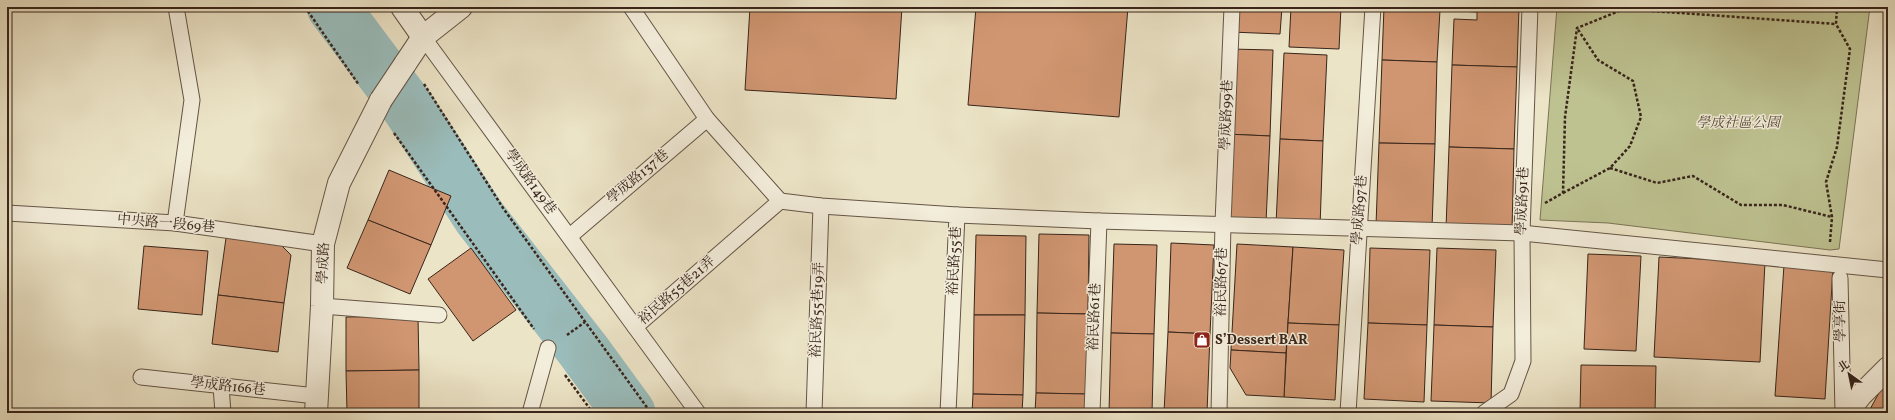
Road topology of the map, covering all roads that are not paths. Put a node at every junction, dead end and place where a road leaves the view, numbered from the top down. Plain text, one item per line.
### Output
1 (176, 7) edge
2 (402, 7) edge
3 (461, 7) edge
4 (631, 7) edge
5 (1232, 7) edge
6 (1373, 7) edge
7 (1530, 7) edge
8 (423, 38) junction
9 (707, 119) junction
10 (780, 201) junction
11 (821, 206) junction
12 (7, 213) edge
13 (957, 214) junction
14 (1099, 221) junction
15 (175, 223) junction
16 (1223, 223) junction
17 (1359, 227) junction
18 (1522, 233) junction
19 (570, 236) junction
20 (323, 244) junction
21 (1888, 270) edge
22 (1840, 278) dead end
23 (322, 306) junction
24 (439, 315) dead end
25 (635, 327) junction
26 (548, 348) road end
27 (1888, 368) edge
28 (141, 377) dead end
29 (221, 386) junction
30 (316, 404) edge
31 (223, 413) edge
32 (530, 413) edge
33 (698, 413) edge
34 (814, 413) edge
35 (948, 413) edge
36 (1092, 413) edge
37 (1219, 413) edge
38 (1348, 413) edge
39 (1484, 413) edge
40 (1843, 413) edge
41 (1847, 413) edge

1 - 15 lane
2 - 8 street
3 - 8 street
4 - 9 lane
5 - 16 lane, 學成路99巷
6 - 17 lane, 學成路97巷
7 - 18 lane, 學成路91巷
8 - 19 lane, 學成路149巷
8 - 20 street, 學成路, bridge
9 - 10 lane
9 - 19 lane, 學成路137巷
10 - 11 lane, 裕民路55巷
10 - 25 lane, 裕民路55巷21弄
11 - 13 lane, 裕民路55巷
11 - 34 lane, 裕民路55巷19弄
12 - 15 lane, 中央路一段69巷
13 - 14 lane
13 - 35 lane, 裕民路55巷
14 - 16 lane
14 - 36 lane, 裕民路61巷
15 - 20 lane, 中央路一段69巷
16 - 17 lane
16 - 37 lane, 裕民路67巷
17 - 18 lane
17 - 38 lane, 學成路97巷
18 - 21 lane
18 - 39 lane, 學成路91巷
19 - 25 lane, 學成路149巷
20 - 23 street, 學成路
22 - 40 lane, 學享街
23 - 24 lane
23 - 30 street, 學成路
25 - 33 lane, 裕民路55巷21弄
26 - 32 lane
27 - 41 street
28 - 29 lane, 學成路166巷
29 - 30 lane, 學成路166巷
29 - 31 lane

